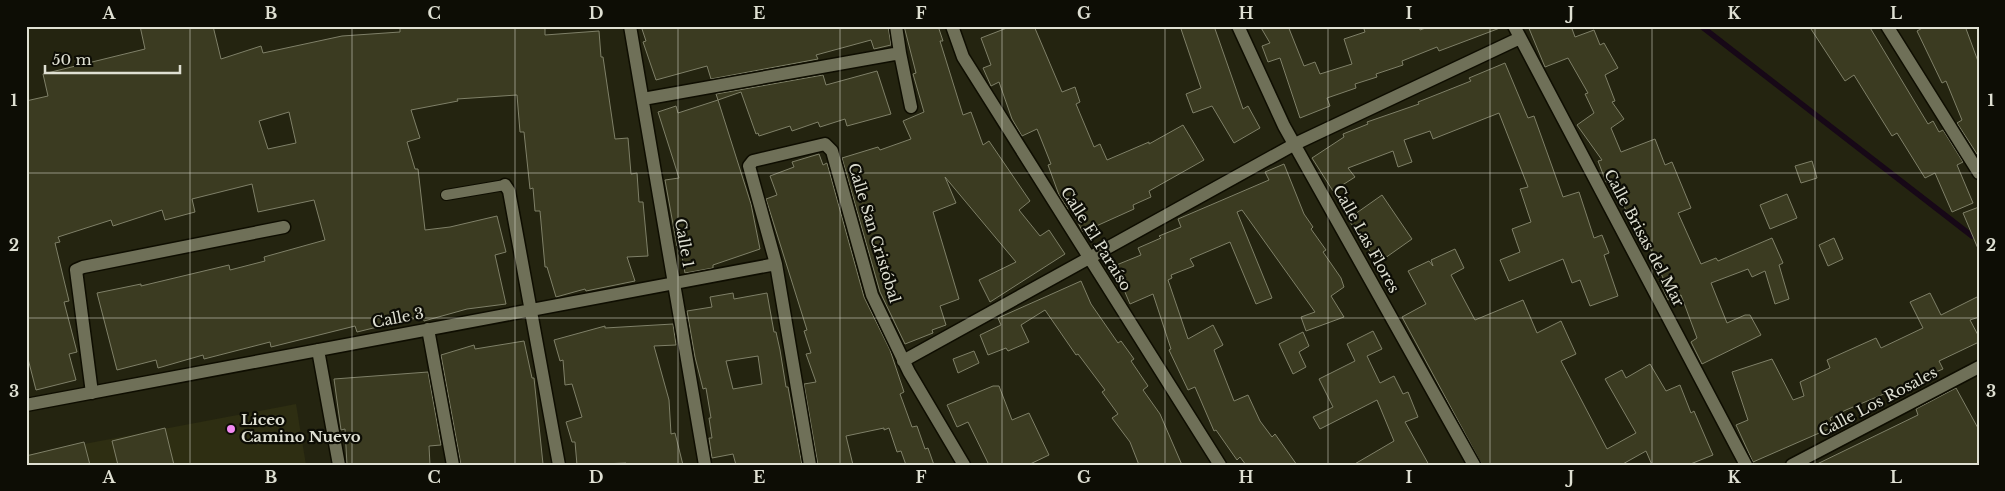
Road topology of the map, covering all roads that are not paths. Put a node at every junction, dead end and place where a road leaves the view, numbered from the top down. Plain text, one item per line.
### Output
1 (630, 26) edge
2 (896, 26) edge
3 (952, 26) edge
4 (1238, 26) edge
5 (1514, 26) edge
6 (1887, 26) edge
7 (1520, 38) junction
8 (900, 53) junction
9 (642, 99) junction
10 (911, 107) dead end
11 (1294, 144) junction
12 (1979, 173) edge
13 (505, 185) joint
14 (446, 195) dead end
15 (284, 227) dead end
16 (1089, 259) junction
17 (776, 264) junction
18 (674, 283) junction
19 (532, 310) junction
20 (428, 329) junction
21 (318, 350) junction
22 (903, 360) junction
23 (1979, 367) edge
24 (92, 393) junction
25 (26, 405) edge
26 (339, 465) edge
27 (453, 465) edge
28 (559, 465) edge
29 (705, 465) edge
30 (810, 465) edge
31 (964, 465) edge
32 (1220, 465) edge
33 (1474, 465) edge
34 (1746, 465) edge
35 (1792, 465) edge

1 - 9 street, Calle 1
2 - 8 street
3 - 16 street, Calle El Paraíso
4 - 11 street, Calle Las Flores
5 - 7 street, Calle Brisas del Mar
6 - 12 street
7 - 11 street
7 - 34 street, Calle Brisas del Mar
8 - 9 street
8 - 10 street
9 - 18 street, Calle 1
11 - 16 street
11 - 33 street, Calle Las Flores
13 - 14 lane
13 - 19 street
15 - 24 street
16 - 22 street
16 - 32 street, Calle El Paraíso
17 - 18 street, Calle 3
17 - 22 street, Calle San Cristóbal
17 - 30 street
18 - 19 street, Calle 3
18 - 29 street, Calle 1
19 - 20 street, Calle 3
19 - 28 street
20 - 21 street, Calle 3
20 - 27 street
21 - 24 street, Calle 3
21 - 26 street
22 - 31 street, Calle San Cristóbal
23 - 35 street, Calle Los Rosales
24 - 25 street, Calle 3

